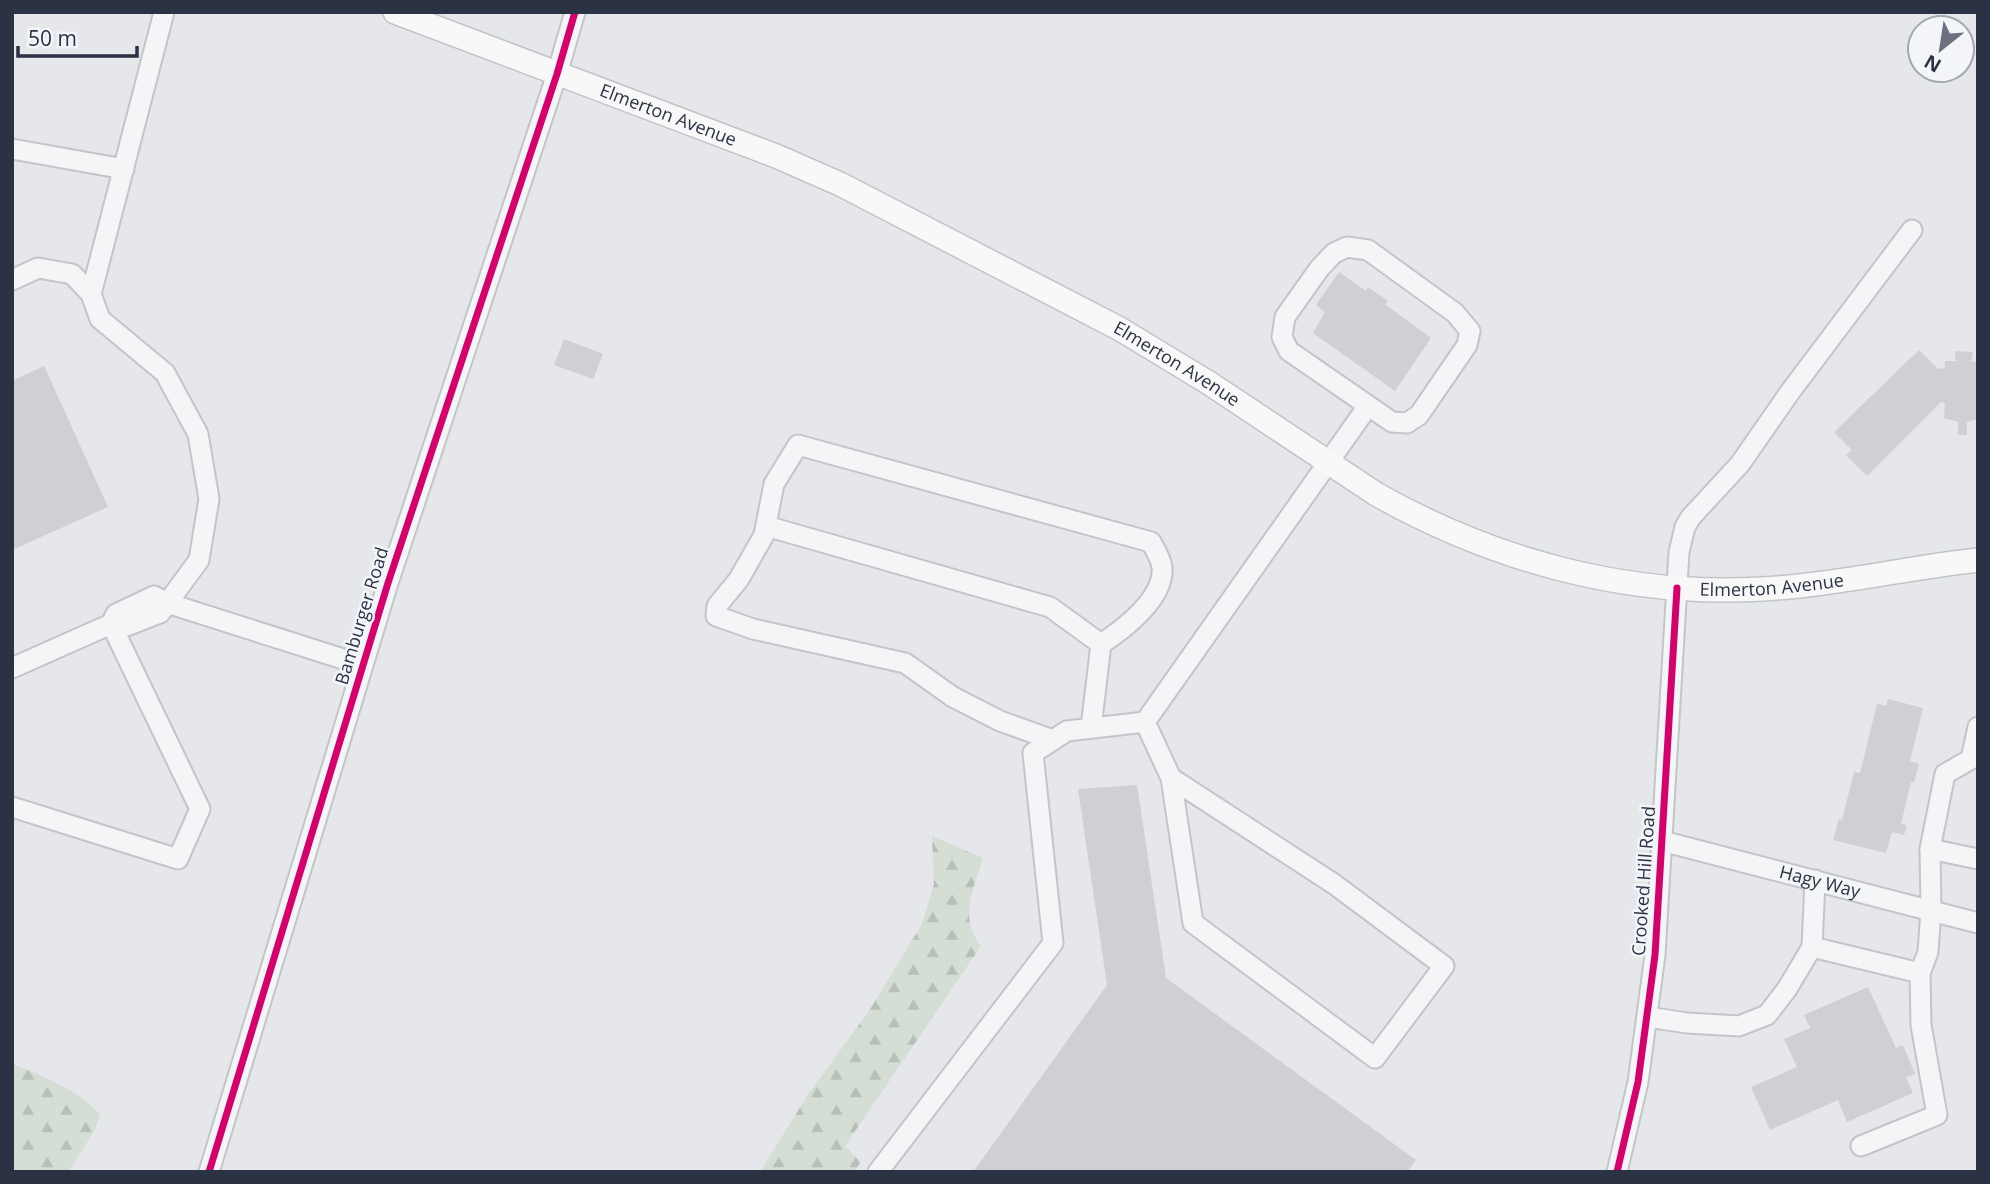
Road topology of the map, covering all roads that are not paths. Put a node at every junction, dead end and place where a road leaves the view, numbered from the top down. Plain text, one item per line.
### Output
1 (164, 12) edge
2 (395, 12) edge
3 (575, 12) edge
4 (557, 74) junction
5 (12, 149) edge
6 (124, 169) junction
7 (1912, 230) dead end
8 (16, 275) edge
9 (91, 294) junction
10 (1368, 406) junction
11 (1329, 463) junction
12 (766, 526) junction
13 (1978, 560) edge
14 (1677, 588) junction
15 (167, 603) junction
16 (111, 624) junction
17 (1101, 644) junction
18 (362, 665) junction
19 (12, 668) edge
20 (1145, 722) junction
21 (1978, 727) edge
22 (1091, 728) junction
23 (1053, 740) junction
24 (1171, 778) junction
25 (12, 807) edge
26 (1662, 841) junction
27 (1930, 849) junction
28 (1978, 859) edge
29 (1815, 880) junction
30 (1931, 910) junction
31 (1978, 923) edge
32 (1812, 947) junction
33 (1920, 974) junction
34 (1648, 1017) junction
35 (1861, 1146) dead end
36 (209, 1172) edge
37 (878, 1172) edge
38 (1617, 1172) edge

1 - 6 street
2 - 4 main road, Elmerton Avenue
3 - 4 street, Bamburger Road
4 - 11 main road, Elmerton Avenue
4 - 18 street, Bamburger Road
5 - 6 street
6 - 9 street
7 - 14 street, Crooked Hill Road
8 - 9 street
9 - 15 street
10 - 10 street
10 - 11 street
11 - 14 main road, Elmerton Avenue
11 - 20 street
12 - 17 street
12 - 17 street
12 - 23 street
13 - 14 main road, Elmerton Avenue
14 - 26 street, Crooked Hill Road
15 - 16 street
15 - 18 street
16 - 19 street
16 - 25 street
17 - 22 street
18 - 36 street, Bamburger Road
20 - 22 street
20 - 24 street
21 - 27 street
22 - 23 street
23 - 37 street
24 - 24 street
26 - 29 street, Hagy Way
26 - 34 street, Crooked Hill Road
27 - 28 street
27 - 30 street
29 - 30 street, Hagy Way
29 - 32 street
30 - 31 street, Hagy Way
30 - 33 street
32 - 33 street
32 - 34 street
33 - 35 street
34 - 38 street, Crooked Hill Road

